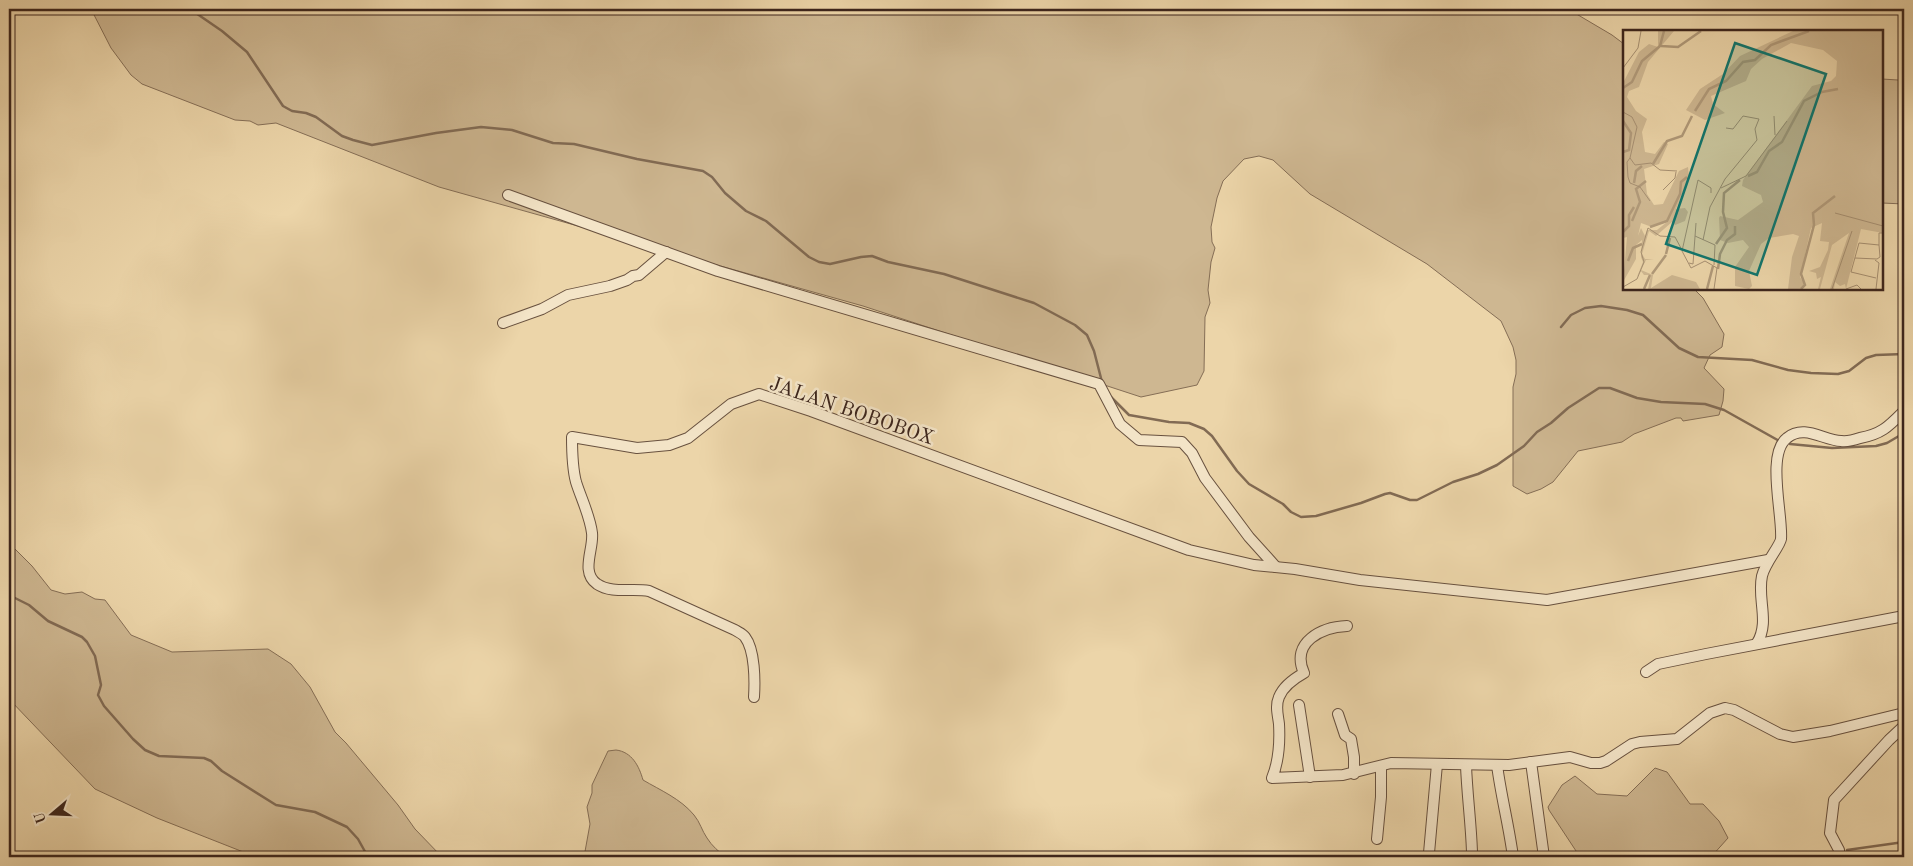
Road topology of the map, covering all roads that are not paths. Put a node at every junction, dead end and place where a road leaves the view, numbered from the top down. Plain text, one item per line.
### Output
1 (508, 195) dead end
2 (666, 252) junction
3 (504, 323) dead end
4 (1904, 411) edge
5 (1768, 560) junction
6 (1276, 567) junction
7 (1904, 616) edge
8 (1347, 626) dead end
9 (1757, 643) junction
10 (1646, 672) dead end
11 (754, 696) dead end
12 (1299, 705) dead end
13 (1904, 712) edge
14 (1338, 714) dead end
15 (1904, 726) edge
16 (1528, 762) junction
17 (1437, 764) junction
18 (1466, 765) junction
19 (1497, 765) junction
20 (1381, 766) junction
21 (1354, 774) junction
22 (1310, 777) junction
23 (1377, 838) dead end
24 (1472, 852) dead end
25 (1430, 853) dead end
26 (1513, 857) edge
27 (1544, 857) edge
28 (1839, 857) edge

1 - 2 street
2 - 3 street
2 - 6 street
4 - 5 street
5 - 6 street, JALAN BOBOBOX
5 - 9 street
6 - 11 street, JALAN BOBOBOX
7 - 9 street
8 - 22 street
9 - 10 street
12 - 22 street
13 - 16 street
14 - 21 street
15 - 28 street
16 - 19 street
16 - 27 street
17 - 18 street
17 - 20 street
17 - 25 street
18 - 19 street
18 - 24 street
19 - 26 street
20 - 21 street
20 - 23 street
21 - 22 street

